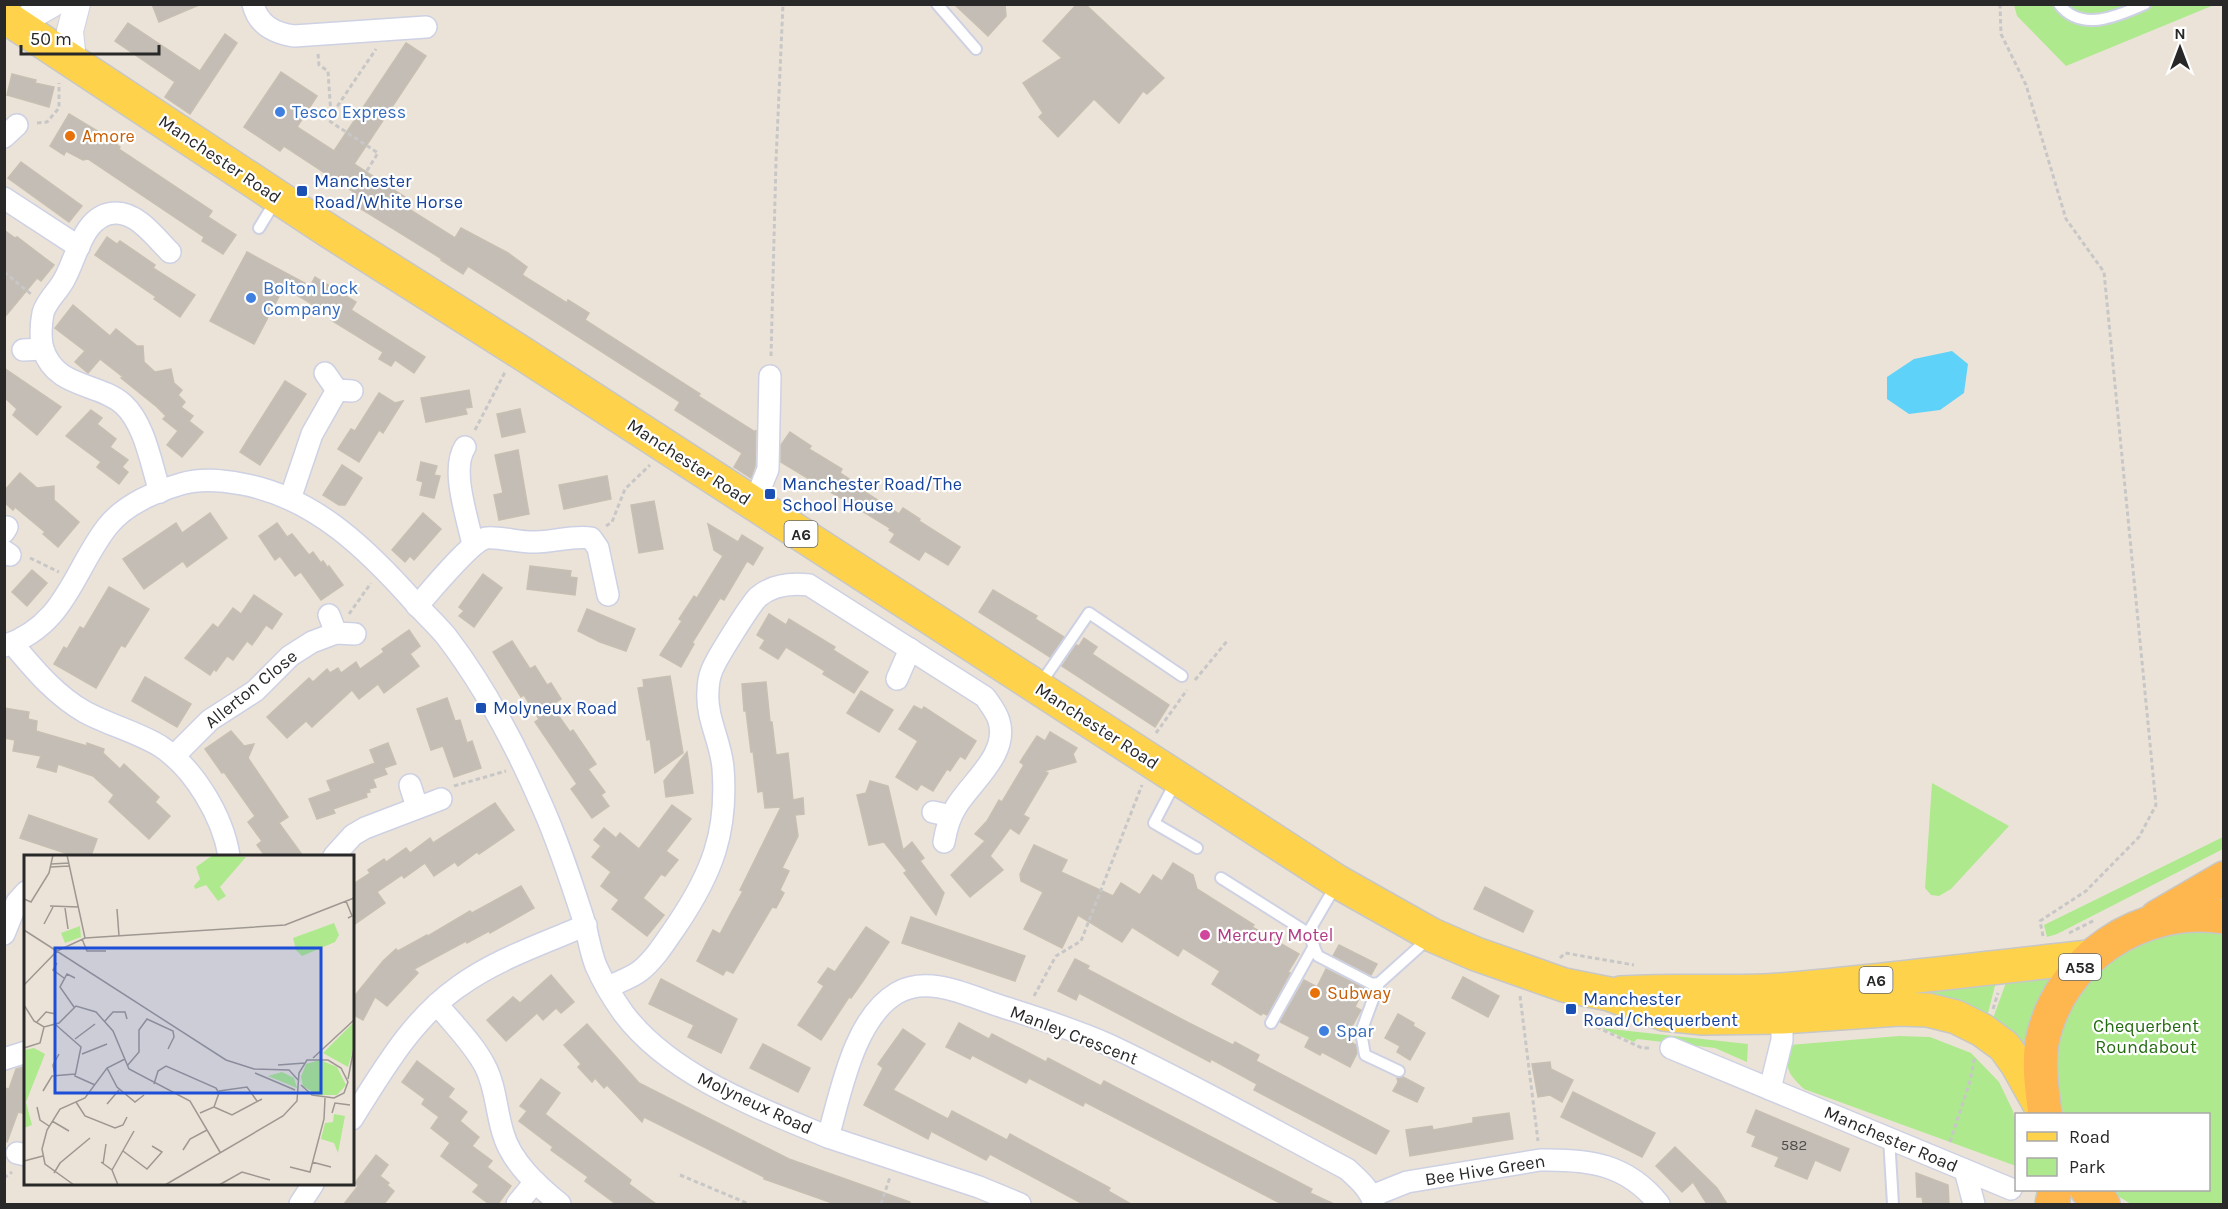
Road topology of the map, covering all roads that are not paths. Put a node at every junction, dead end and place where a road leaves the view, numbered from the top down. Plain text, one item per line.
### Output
1 (52, 4) edge
2 (77, 4) edge
3 (253, 4) edge
4 (937, 4) edge
5 (2058, 4) edge
6 (2145, 4) edge
7 (11, 20) edge
8 (426, 27) dead end
9 (976, 49) dead end
10 (69, 57) junction
11 (278, 197) junction
12 (4, 198) edge
13 (259, 228) dead end
14 (165, 242) dead end
15 (79, 247) junction
16 (770, 376) road end
17 (338, 385) dead end
18 (465, 447) road end
19 (160, 492) junction
20 (290, 499) junction
21 (754, 504) junction
22 (473, 545) junction
23 (608, 594) dead end
24 (417, 606) junction
25 (340, 627) road end
26 (8, 645) edge
27 (910, 649) junction
28 (1182, 676) dead end
29 (897, 679) dead end
30 (1038, 688) junction
31 (174, 756) junction
32 (1157, 764) junction
33 (410, 785) dead end
34 (441, 799) road end
35 (417, 807) junction
36 (944, 842) dead end
37 (1197, 849) dead end
38 (229, 855) edge
39 (335, 855) edge
40 (1221, 878) dead end
41 (2223, 878) edge
42 (1338, 882) junction
43 (24, 894) edge
44 (2223, 918) edge
45 (2148, 922) junction
46 (586, 925) junction
47 (1308, 933) junction
48 (4, 934) edge
49 (1432, 935) junction
50 (1314, 946) junction
51 (2089, 957) junction
52 (1378, 983) junction
53 (608, 987) junction
54 (1781, 1003) junction
55 (436, 1004) junction
56 (1272, 1023) dead end
57 (1671, 1048) road end
58 (24, 1053) edge
59 (5, 1058) edge
60 (1399, 1071) dead end
61 (1770, 1089) junction
62 (2044, 1113) edge
63 (2045, 1113) edge
64 (354, 1116) edge
65 (828, 1137) junction
66 (1889, 1138) junction
67 (1965, 1170) junction
68 (535, 1182) junction
69 (313, 1185) edge
70 (2011, 1189) dead end
71 (2088, 1191) edge
72 (1373, 1200) edge
73 (300, 1204) edge
74 (517, 1204) edge
75 (560, 1204) edge
76 (1020, 1204) edge
77 (1659, 1204) edge
78 (1893, 1204) edge
79 (1974, 1204) edge
80 (2103, 1204) edge

1 - 7 street
2 - 10 street
3 - 8 street
4 - 9 lane
5 - 6 lane
7 - 10 main road, Manchester Road / A6
10 - 11 main road, Manchester Road / A6
11 - 13 lane
11 - 21 main road, Manchester Road / A6
12 - 15 street
14 - 15 street
15 - 19 street
16 - 21 street
17 - 20 street
18 - 22 street
19 - 20 street, Molyneux Road
19 - 26 street, Molyneux Road
20 - 24 street, Molyneux Road
21 - 30 main road, Manchester Road / A6
22 - 23 street
22 - 24 street
24 - 46 street, Molyneux Road
25 - 31 street, Allerton Close
26 - 31 street
27 - 29 street
27 - 36 street
27 - 53 street
28 - 30 lane
30 - 32 main road, Manchester Road / A6
31 - 38 street
32 - 37 lane
32 - 42 main road, Manchester Road / A6
33 - 35 street
34 - 35 street
35 - 39 street
40 - 47 lane
41 - 45 highway, A58
42 - 47 lane
42 - 49 main road, Manchester Road / A6
43 - 48 street
44 - 45 highway, A58
45 - 51 highway, A58
46 - 53 street, Molyneux Road
46 - 55 street
47 - 50 lane
49 - 52 lane
49 - 54 main road, Manchester Road / A6
50 - 52 lane
50 - 56 lane
51 - 54 main road, Manchester Road / A6
51 - 63 highway, A58
52 - 60 lane
53 - 65 street, Molyneux Road
54 - 61 street
54 - 62 main road, Manchester Road / A6
55 - 64 street
55 - 68 street
57 - 61 street, Manchester Road
58 - 59 street
61 - 66 street, Manchester Road
65 - 72 street, Manley Crescent
65 - 76 street, Molyneux Road
66 - 67 street, Manchester Road
66 - 78 lane
67 - 70 street, Manchester Road
67 - 79 street
68 - 74 street
68 - 75 street
69 - 73 street
71 - 80 highway
72 - 77 street, Bee Hive Green

